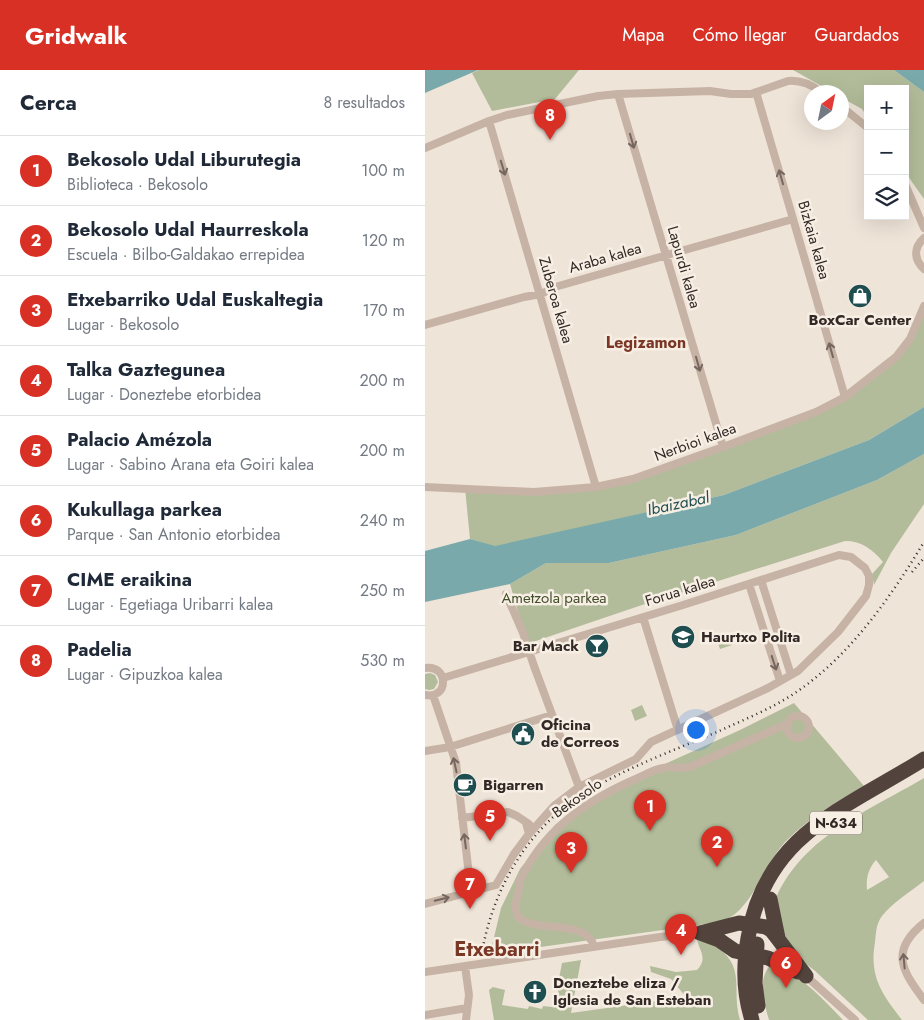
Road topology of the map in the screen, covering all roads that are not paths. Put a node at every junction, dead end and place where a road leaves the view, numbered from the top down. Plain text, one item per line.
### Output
1 (808, 85) edge
2 (756, 92) junction
3 (619, 94) junction
4 (849, 113) edge
5 (489, 121) junction
6 (864, 125) edge
7 (425, 148) edge
8 (909, 193) edge
9 (793, 219) junction
10 (924, 228) edge
11 (924, 238) edge
12 (666, 255) junction
13 (924, 269) edge
14 (541, 294) junction
15 (924, 306) edge
16 (425, 326) edge
17 (845, 397) junction
18 (723, 447) junction
19 (597, 487) junction
20 (425, 488) edge
21 (761, 580) junction
22 (749, 584) junction
23 (507, 594) dead end
24 (643, 617) junction
25 (529, 652) junction
26 (425, 667) edge
27 (791, 674) junction
28 (443, 678) junction
29 (780, 681) junction
30 (429, 695) edge
31 (552, 715) junction
32 (787, 724) dead end
33 (678, 730) junction
34 (450, 747) junction
35 (425, 751) edge
36 (924, 759) edge
37 (924, 771) edge
38 (579, 787) junction
39 (463, 818) junction
40 (526, 823) junction
41 (539, 823) junction
42 (529, 834) junction
43 (458, 895) junction
44 (765, 899) junction
45 (425, 904) edge
46 (924, 923) edge
47 (733, 925) junction
48 (755, 925) junction
49 (701, 933) junction
50 (778, 939) junction
51 (727, 945) junction
52 (594, 946) junction
53 (753, 959) junction
54 (465, 966) junction
55 (425, 972) edge
56 (806, 976) junction
57 (924, 1000) edge
58 (467, 1008) junction
59 (425, 1015) edge
60 (466, 1020) edge
61 (752, 1020) edge
62 (762, 1020) edge
63 (855, 1020) edge

1 - 2 street
2 - 3 street
9 -> 2 street, Bizkaia kalea
3 - 5 street
3 -> 12 street, Lapurdi kalea
4 - 6 street
5 - 7 street
5 -> 14 street, Zuberoa kalea
8 - 10 street
9 - 12 street, Araba kalea
17 -> 9 street, Bizkaia kalea
11 - 13 street
12 - 14 street, Araba kalea
12 -> 18 street, Lapurdi kalea
14 - 16 street, Araba kalea
14 - 19 street, Zuberoa kalea
15 - 17 street, Nerbioi kalea
17 - 18 street, Nerbioi kalea
18 - 19 street, Nerbioi kalea
19 - 20 street, Nerbioi kalea
21 - 22 street, Forua kalea
21 - 27 street
21 - 27 street, Forua kalea
22 - 24 street, Forua kalea
22 -> 29 street
23 - 25 street
24 - 25 street, Forua kalea
24 - 33 street
25 - 28 street, Forua kalea
25 - 31 street
26 - 28 street
27 - 29 street
28 - 30 street
29 - 33 street
30 - 34 street
31 - 34 street
31 - 38 street
32 - 52 street, Bekosolo
33 - 38 street
34 - 35 street
39 -> 34 street
36 - 44 highway, N-634
37 - 44 highway, N-634
38 - 41 street
39 - 40 street
43 -> 39 street
40 - 41 street
40 - 42 street
41 - 42 street
42 - 43 street
45 -> 43 street
44 - 47 highway
44 - 48 highway, N-634
44 - 50 highway
57 -> 46 street
47 - 48 highway
47 - 49 highway
47 - 51 highway
48 - 50 highway
48 - 53 highway, N-634
49 - 51 highway
49 - 52 street
50 - 53 highway
50 - 56 highway
51 - 53 highway
52 - 54 street
53 - 56 highway
53 - 61 highway, N-634
53 - 62 highway
54 - 55 street
54 - 58 street
56 - 63 street
58 - 59 street
58 - 60 street

